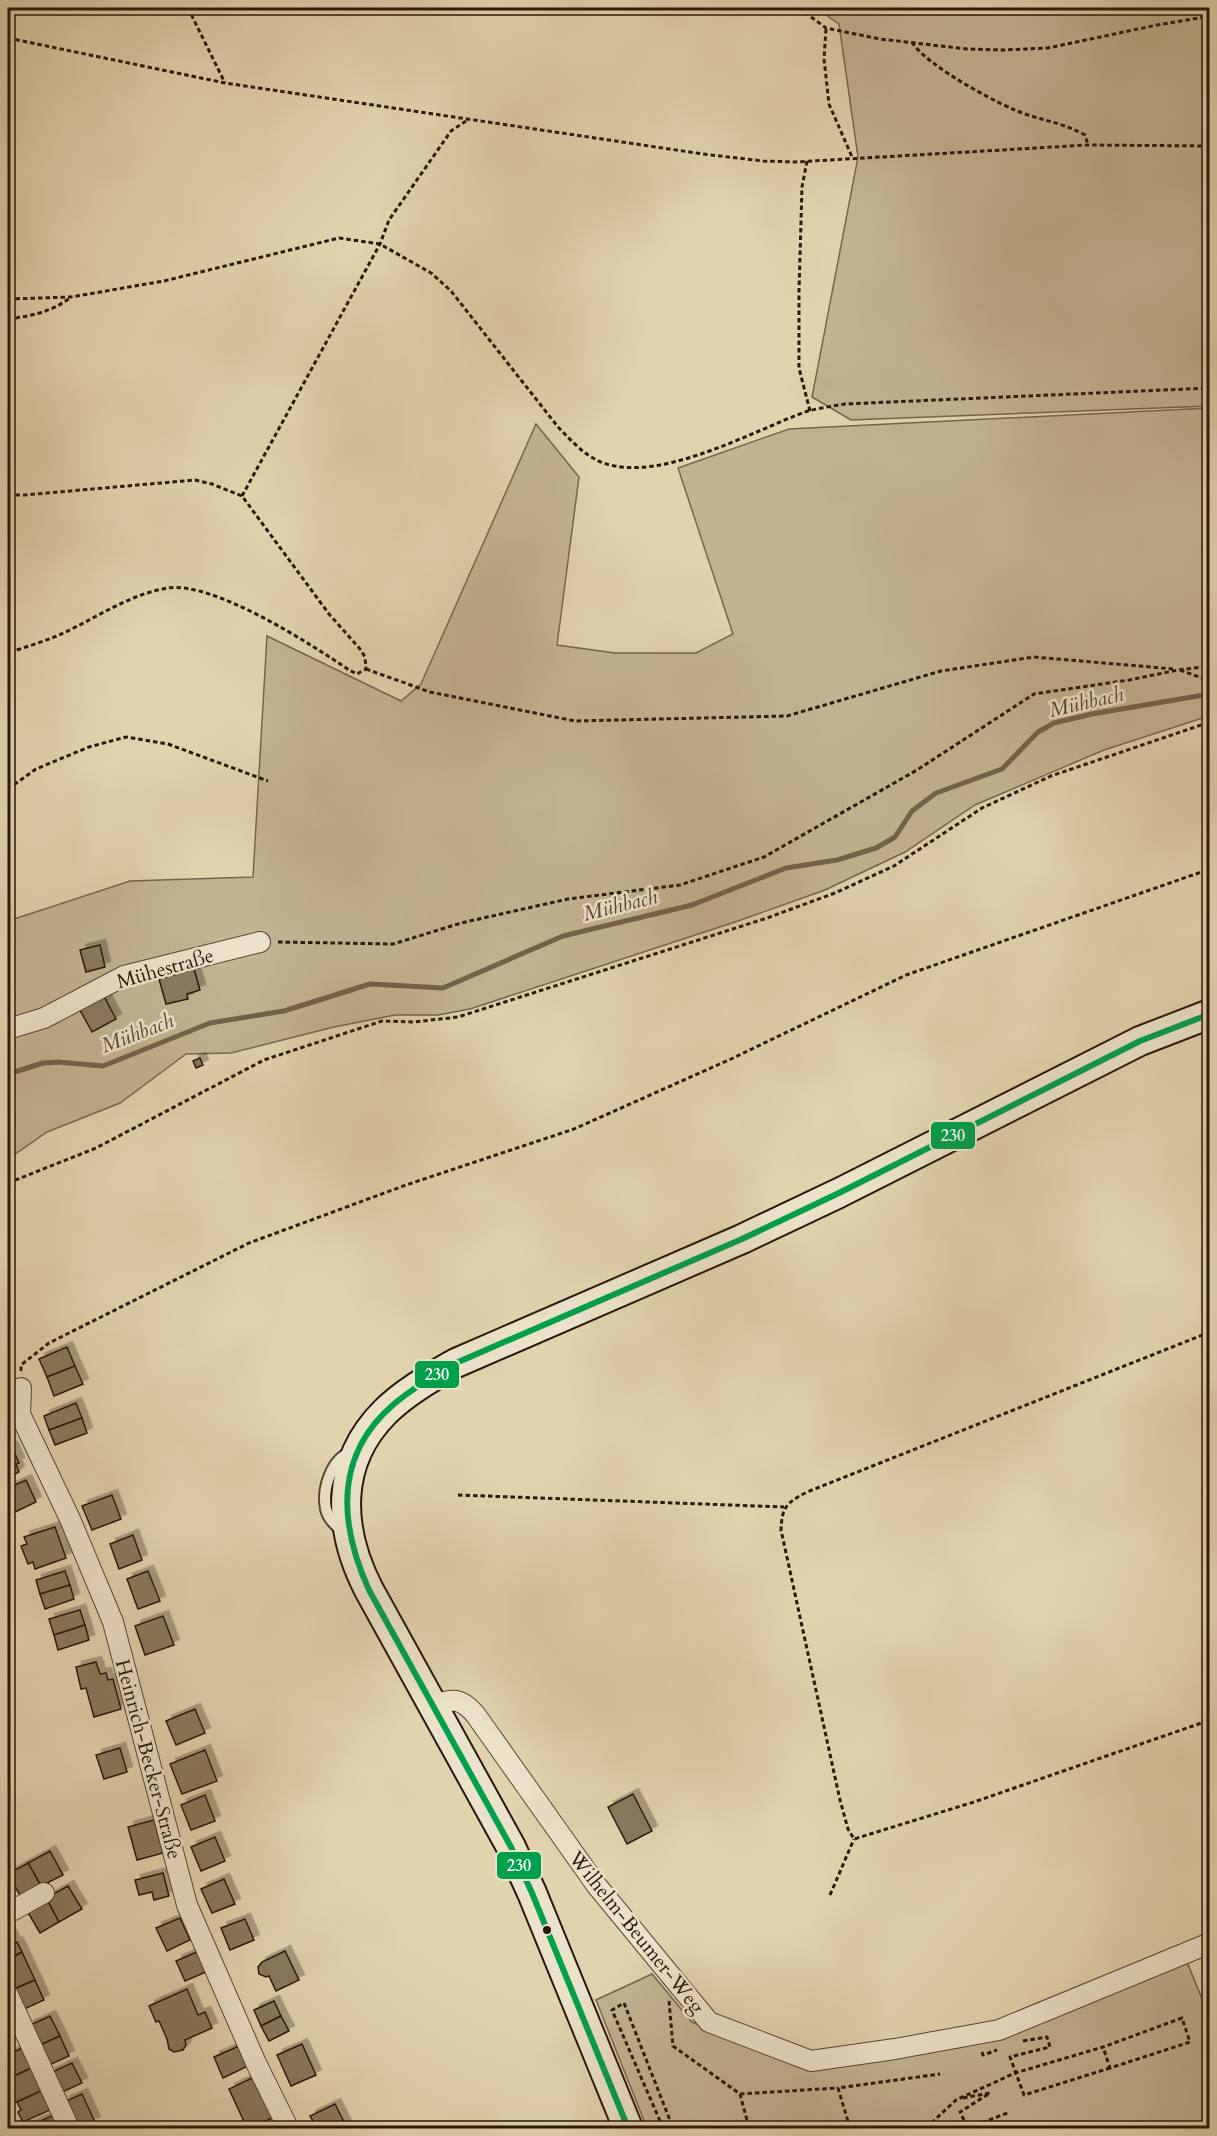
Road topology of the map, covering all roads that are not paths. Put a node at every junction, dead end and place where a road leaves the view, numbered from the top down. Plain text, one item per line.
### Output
1 (260, 942) road end
2 (1209, 1014) edge
3 (8, 1029) edge
4 (21, 1388) road end
5 (433, 1705) junction
6 (44, 1893) dead end
7 (8, 1913) edge
8 (1209, 1943) edge
9 (8, 1995) edge
10 (69, 2128) edge
11 (288, 2128) edge
12 (628, 2128) edge

1 - 3 street, Mühestraße
2 - 5 main road
4 - 11 street, Heinrich-Becker-Straße
5 - 8 street, Wilhelm-Beumer-Weg
5 - 12 main road
6 - 7 street
9 - 10 street

